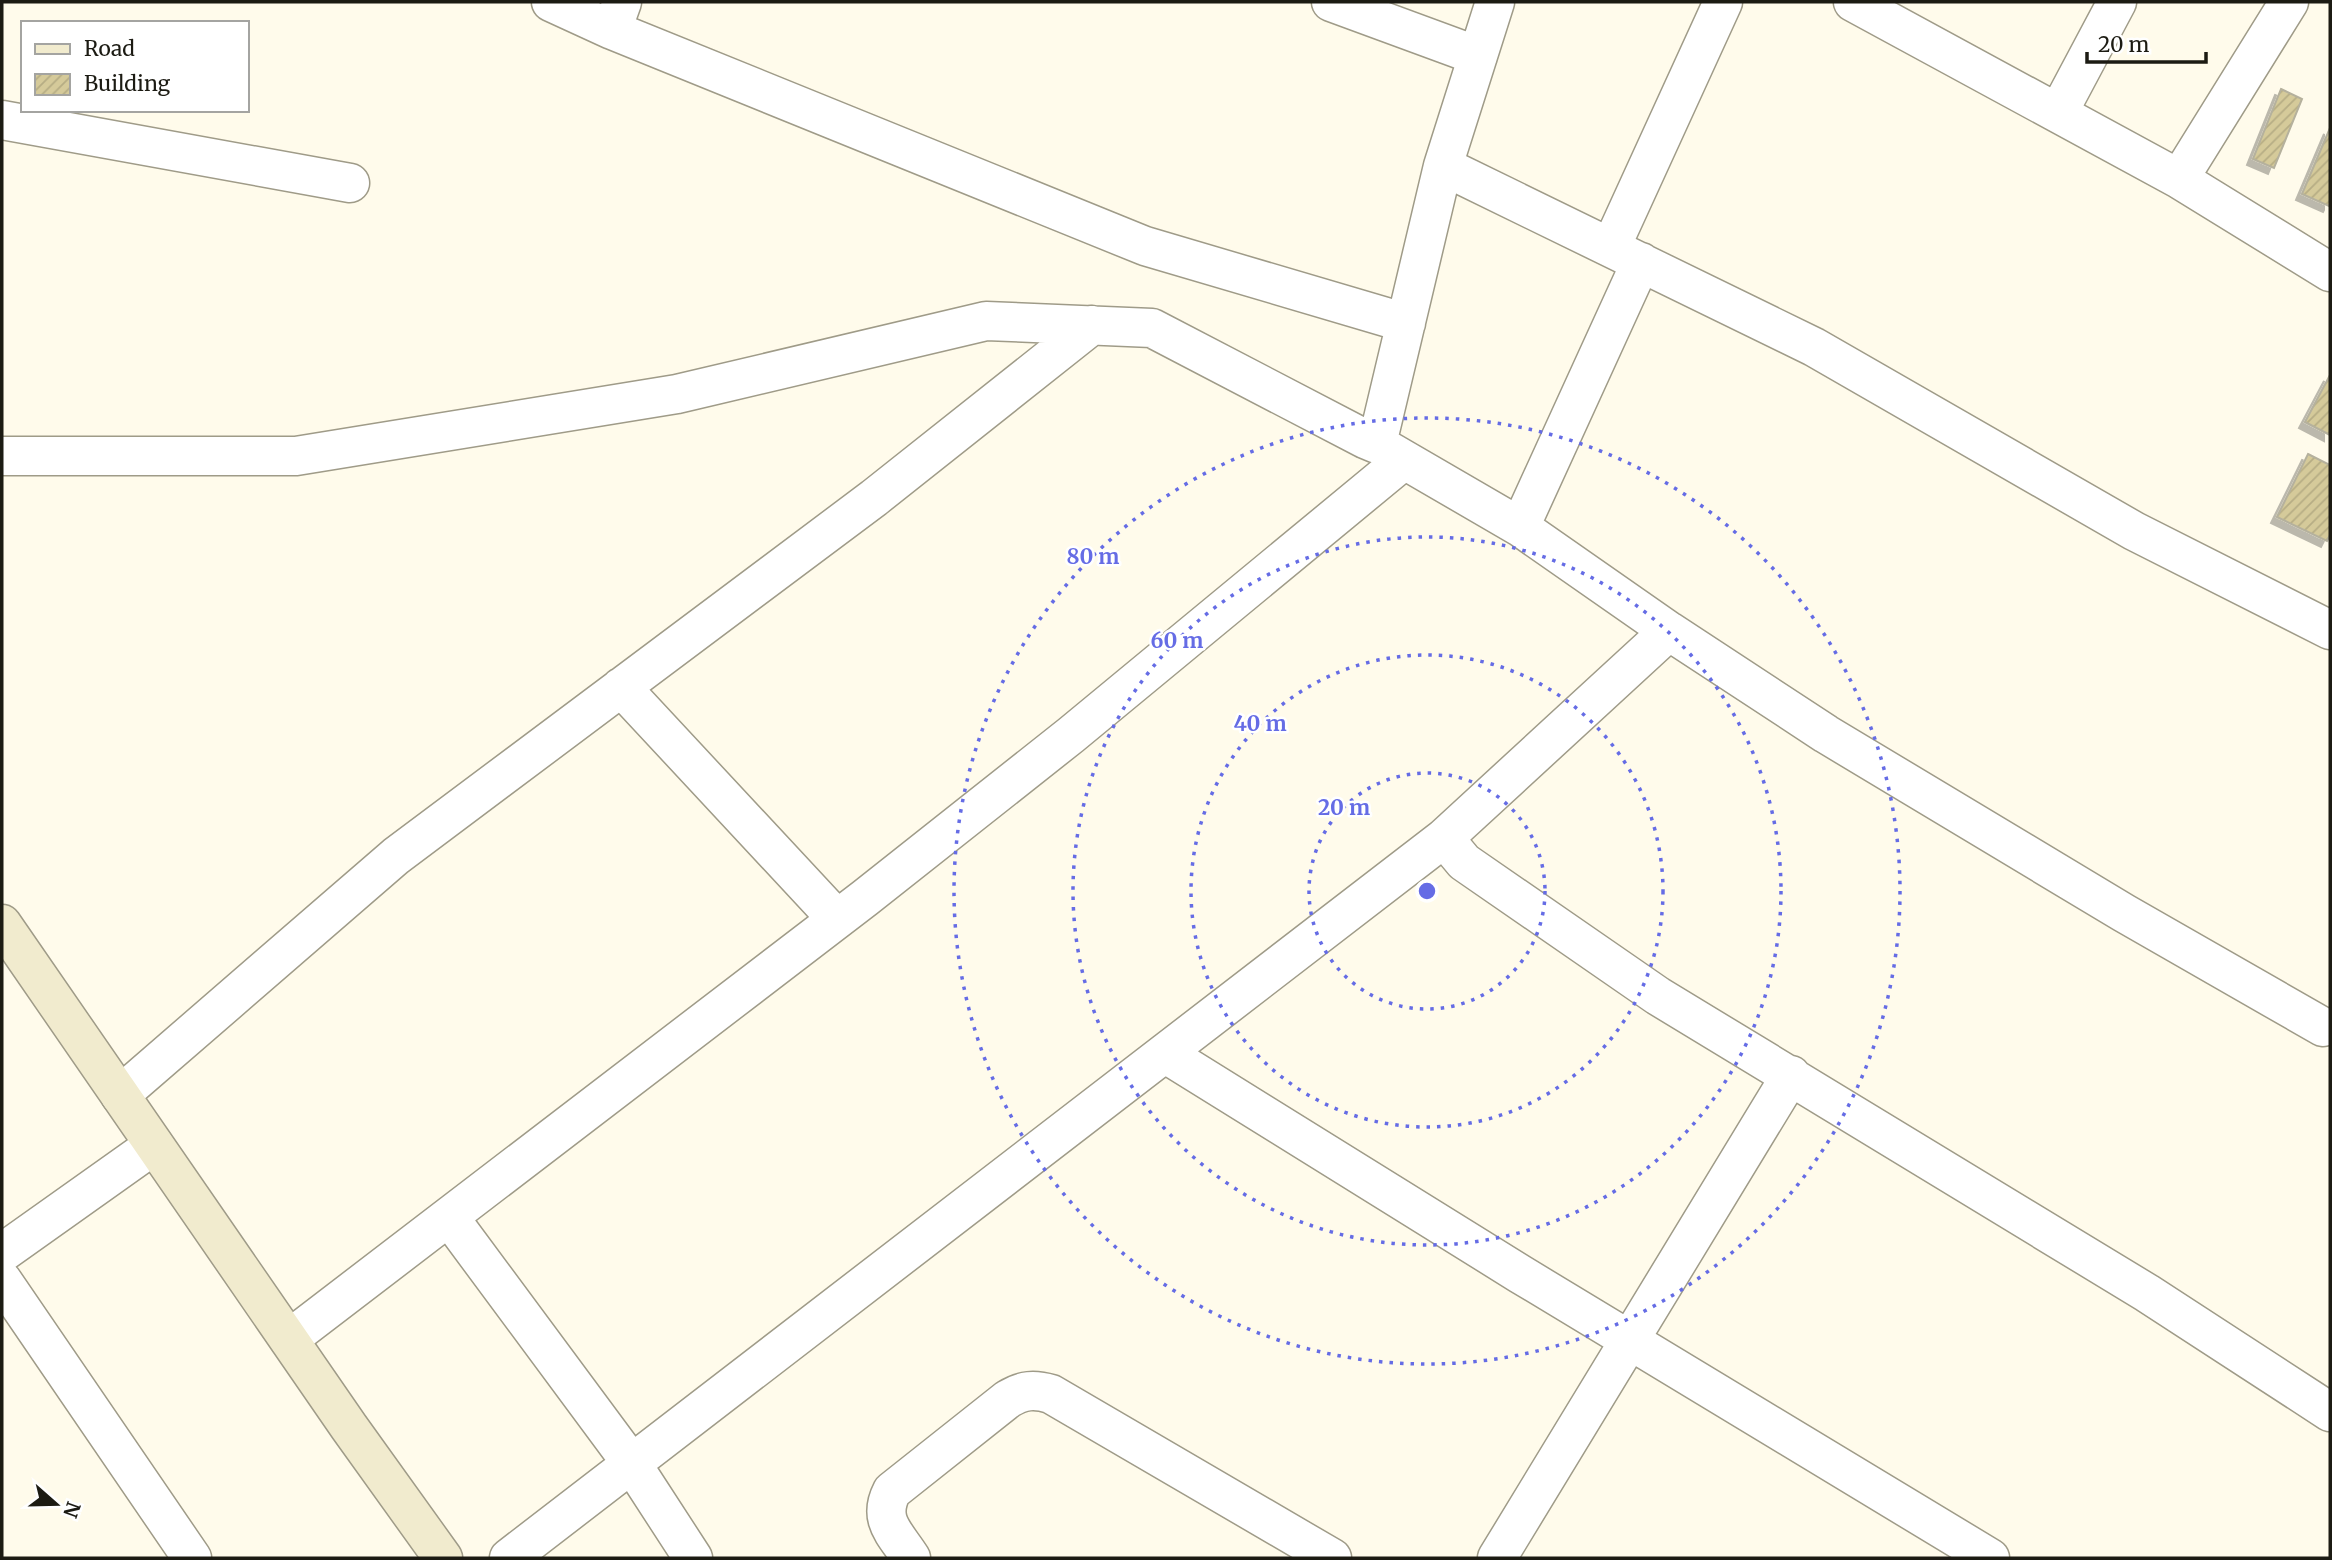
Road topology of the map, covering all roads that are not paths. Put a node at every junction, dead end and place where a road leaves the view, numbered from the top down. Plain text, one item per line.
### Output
1 (551, 2) edge
2 (1331, 2) edge
3 (1495, 2) edge
4 (1723, 2) edge
5 (1853, 2) edge
6 (2116, 2) edge
7 (2289, 2) edge
8 (617, 16) edge
9 (1478, 56) junction
10 (2058, 113) junction
11 (2, 120) edge
12 (1443, 166) junction
13 (2179, 179) junction
14 (350, 183) dead end
15 (1626, 255) junction
16 (2330, 272) edge
17 (1406, 323) junction
18 (1092, 325) junction
19 (1391, 452) junction
20 (2, 456) edge
21 (1520, 527) junction
22 (2330, 630) edge
23 (1669, 631) junction
24 (621, 687) junction
25 (1444, 838) junction
26 (837, 919) junction
27 (2, 924) edge
28 (2328, 1032) edge
29 (1166, 1054) junction
30 (1791, 1075) junction
31 (120, 1095) junction
32 (154, 1145) junction
33 (449, 1217) junction
34 (2, 1253) edge
35 (2, 1280) edge
36 (289, 1339) junction
37 (1629, 1340) junction
38 (2330, 1412) edge
39 (632, 1464) junction
40 (191, 1558) edge
41 (443, 1558) edge
42 (509, 1558) edge
43 (693, 1558) edge
44 (911, 1558) edge
45 (1332, 1558) edge
46 (1497, 1558) edge
47 (1990, 1558) edge

1 - 8 street
2 - 9 street
3 - 9 street
4 - 15 street
5 - 10 street
6 - 10 street
7 - 13 street
8 - 17 street
9 - 12 street
10 - 13 street
11 - 14 street
12 - 15 street
12 - 17 street
13 - 16 street
15 - 21 street
15 - 22 street
17 - 19 street
18 - 19 street
18 - 20 street
18 - 24 street
19 - 21 street
19 - 26 street
21 - 23 street
23 - 25 street
23 - 28 street
24 - 26 street
24 - 31 street
25 - 29 street
25 - 30 street
26 - 33 street
27 - 31 street
29 - 37 street
29 - 39 street
30 - 37 street
30 - 38 street
31 - 32 street
32 - 34 street
32 - 36 street
33 - 36 street
33 - 39 street
35 - 40 street
36 - 41 street
37 - 46 street
37 - 47 street
39 - 42 street
39 - 43 street
44 - 45 street

